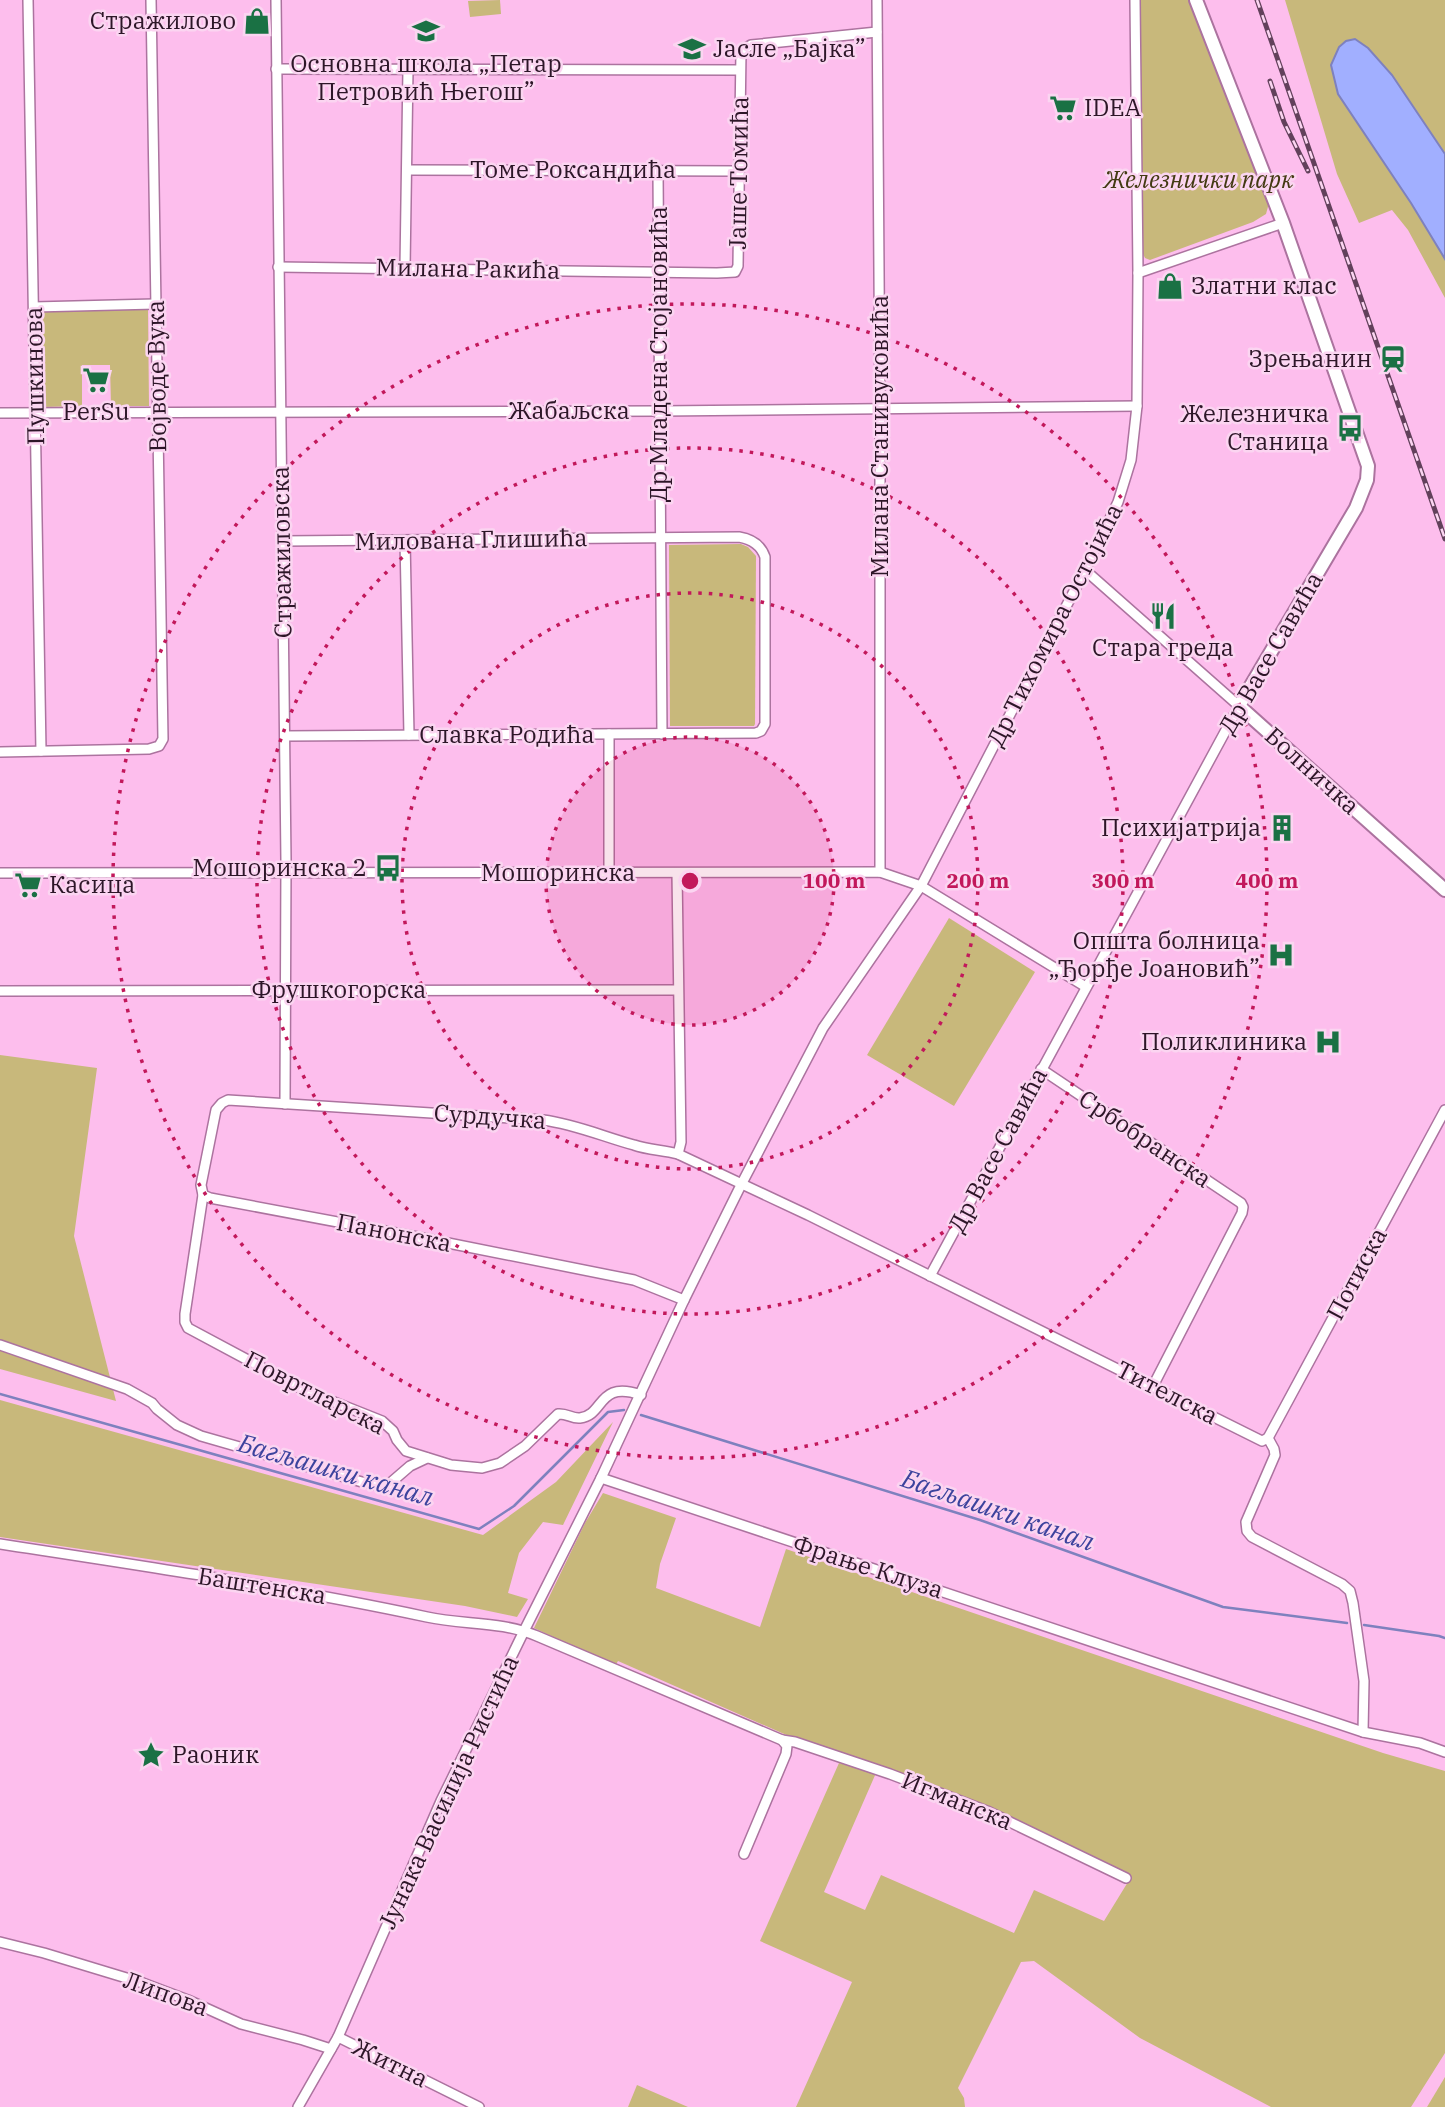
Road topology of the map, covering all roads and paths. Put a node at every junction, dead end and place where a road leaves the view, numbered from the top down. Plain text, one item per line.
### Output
1 (28, 0) edge
2 (151, 0) edge
3 (276, 0) edge
4 (877, 0) edge
5 (1135, 0) edge
6 (1196, 0) edge
7 (877, 33) junction
8 (276, 69) junction
9 (408, 69) junction
10 (740, 70) junction
11 (407, 170) junction
12 (658, 171) junction
13 (739, 171) junction
14 (1283, 223) junction
15 (278, 267) junction
16 (405, 268) junction
17 (659, 272) junction
18 (1138, 273) junction
19 (155, 304) junction
20 (34, 307) junction
21 (1137, 406) junction
22 (880, 408) junction
23 (281, 411) junction
24 (660, 411) junction
25 (158, 412) junction
26 (0, 413) edge
27 (36, 413) junction
28 (660, 538) junction
29 (405, 540) junction
30 (283, 541) junction
31 (1085, 570) junction
32 (1238, 706) junction
33 (730, 733) joint
34 (609, 734) junction
35 (662, 734) junction
36 (409, 735) junction
37 (285, 736) junction
38 (41, 751) junction
39 (0, 752) edge
40 (286, 872) junction
41 (0, 873) edge
42 (609, 873) junction
43 (677, 873) junction
44 (880, 873) junction
45 (921, 886) junction
46 (1445, 890) edge
47 (1086, 987) junction
48 (286, 990) junction
49 (678, 990) junction
50 (0, 991) edge
51 (1041, 1069) junction
52 (285, 1104) junction
53 (1445, 1110) edge
54 (678, 1154) junction
55 (741, 1185) junction
56 (203, 1195) junction
57 (930, 1276) junction
58 (684, 1300) junction
59 (0, 1345) edge
60 (1153, 1386) junction
61 (641, 1395) junction
62 (1268, 1438) junction
63 (406, 1451) junction
64 (427, 1458) junction
65 (410, 1466) junction
66 (601, 1478) junction
67 (0, 1544) edge
68 (524, 1630) junction
69 (1363, 1732) junction
70 (782, 1740) junction
71 (1445, 1752) edge
72 (744, 1854) dead end
73 (1126, 1878) dead end
74 (0, 1942) edge
75 (338, 2037) junction
76 (331, 2049) junction
77 (298, 2107) edge
78 (479, 2107) edge

1 - 20 street, Пушкинова
2 - 19 street, Војводе Вука
3 - 8 street, Стражиловска
4 - 7 street, Милана Станивуковића
5 - 18 street, Др Тихомира Остојића
6 - 14 street, Др Васе Савића
7 - 10 street, Јаше Томића
7 - 22 street, Милана Станивуковића
8 - 9 street
8 - 15 street, Стражиловска
9 - 10 street
9 - 11 street
10 - 13 street, Јаше Томића
11 - 12 street, Томе Роксандића
11 - 16 street
12 - 13 street, Томе Роксандића
12 - 17 street, Др Младена Стојановића
13 - 17 street, Јаше Томића
14 - 18 street
14 - 32 street, Др Васе Савића
15 - 16 street, Милана Ракића
15 - 23 street, Стражиловска
16 - 17 street, Милана Ракића
17 - 24 street, Др Младена Стојановића
18 - 21 street, Др Тихомира Остојића
19 - 20 street
19 - 25 street, Војводе Вука
20 - 27 street, Пушкинова
21 - 22 street, Жабаљска
21 - 31 street, Др Тихомира Остојића
22 - 24 street, Жабаљска
22 - 44 street, Милана Станивуковића
23 - 24 street, Жабаљска
23 - 25 street, Жабаљска
23 - 30 street, Стражиловска
24 - 28 street, Др Младена Стојановића
25 - 27 street, Жабаљска
25 - 38 street, Војводе Вука
26 - 27 street, Жабаљска
27 - 38 street, Пушкинова
28 - 29 street, Милована Глишића
28 - 33 street, Др Младена Стојановића
28 - 35 street, Др Младена Стојановића
29 - 30 street, Милована Глишића
29 - 36 street
30 - 37 street, Стражиловска
31 - 32 street, Болничка
31 - 45 street, Др Тихомира Остојића
32 - 46 street, Болничка
32 - 47 street, Др Васе Савића
33 - 35 street, Славка Родића
34 - 35 street, Славка Родића
34 - 36 street, Славка Родића
34 - 42 street
36 - 37 street, Славка Родића
37 - 40 street, Стражиловска
38 - 39 street
40 - 41 street, Мошоринска
40 - 42 street, Мошоринска
40 - 48 street, Стражиловска
42 - 43 street, Мошоринска
43 - 44 street, Мошоринска
43 - 49 street
44 - 45 street, Мошоринска
45 - 47 street, Мошоринска
45 - 55 street, Др Тихомира Остојића
47 - 51 street, Др Васе Савића
48 - 49 street, Фрушкогорска
48 - 50 street, Фрушкогорска
48 - 52 street, Стражиловска
49 - 54 street
51 - 57 street, Др Васе Савића
51 - 60 street, Србобранска
52 - 54 street, Сурдучка
52 - 56 street, Сурдучка
53 - 62 street, Потиска
54 - 55 street, Сурдучка
55 - 57 street, Тителска
55 - 58 street
56 - 58 street, Панонска
56 - 63 street, Повртларска
57 - 60 street, Тителска
58 - 61 street
59 - 65 street
60 - 62 street, Тителска
61 - 64 street, Повртларска
61 - 66 street
62 - 69 street
63 - 64 street, Повртларска
63 - 65 street, Повртларска
64 - 65 street
66 - 68 street, Јунака Василија Ристића
66 - 69 street, Фрање Клуза
67 - 68 street, Баштенска
68 - 70 street, Игманска
68 - 75 street, Јунака Василија Ристића
69 - 71 street, Фрање Клуза
70 - 72 street
70 - 73 street, Игманска
74 - 76 street, Липова
75 - 76 street, Јунака Василија Ристића
75 - 78 street, Житна
76 - 77 street, Јунака Василија Ристића

